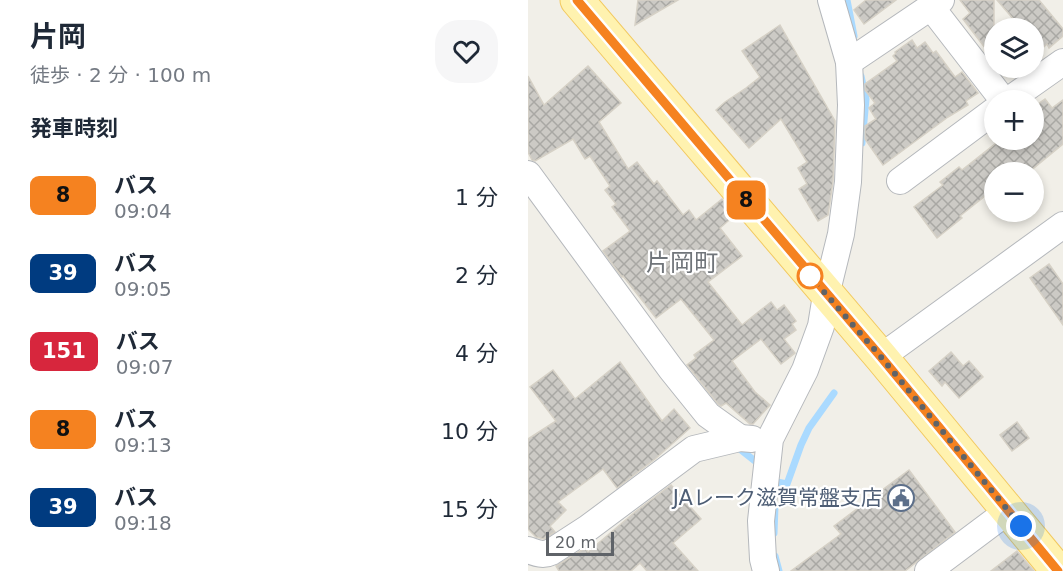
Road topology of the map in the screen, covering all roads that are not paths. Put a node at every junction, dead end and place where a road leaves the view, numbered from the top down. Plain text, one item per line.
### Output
1 (577, 0) edge
2 (831, 0) edge
3 (936, 4) edge
4 (849, 62) junction
5 (1063, 62) edge
6 (996, 90) edge
7 (1023, 90) edge
8 (984, 118) edge
9 (528, 174) edge
10 (900, 181) dead end
11 (1063, 225) edge
12 (826, 294) junction
13 (881, 357) junction
14 (740, 438) junction
15 (770, 439) junction
16 (1008, 511) junction
17 (542, 558) edge
18 (766, 571) edge
19 (928, 571) edge
20 (1058, 571) edge

1 - 12 main road
2 - 4 street
3 - 4 street
3 - 6 street
4 - 12 street
5 - 7 street
8 - 10 street
9 - 14 street
11 - 13 street
12 - 13 main road
12 - 15 street
13 - 16 main road
14 - 15 street
14 - 17 street
15 - 18 street
16 - 19 street
16 - 20 main road

